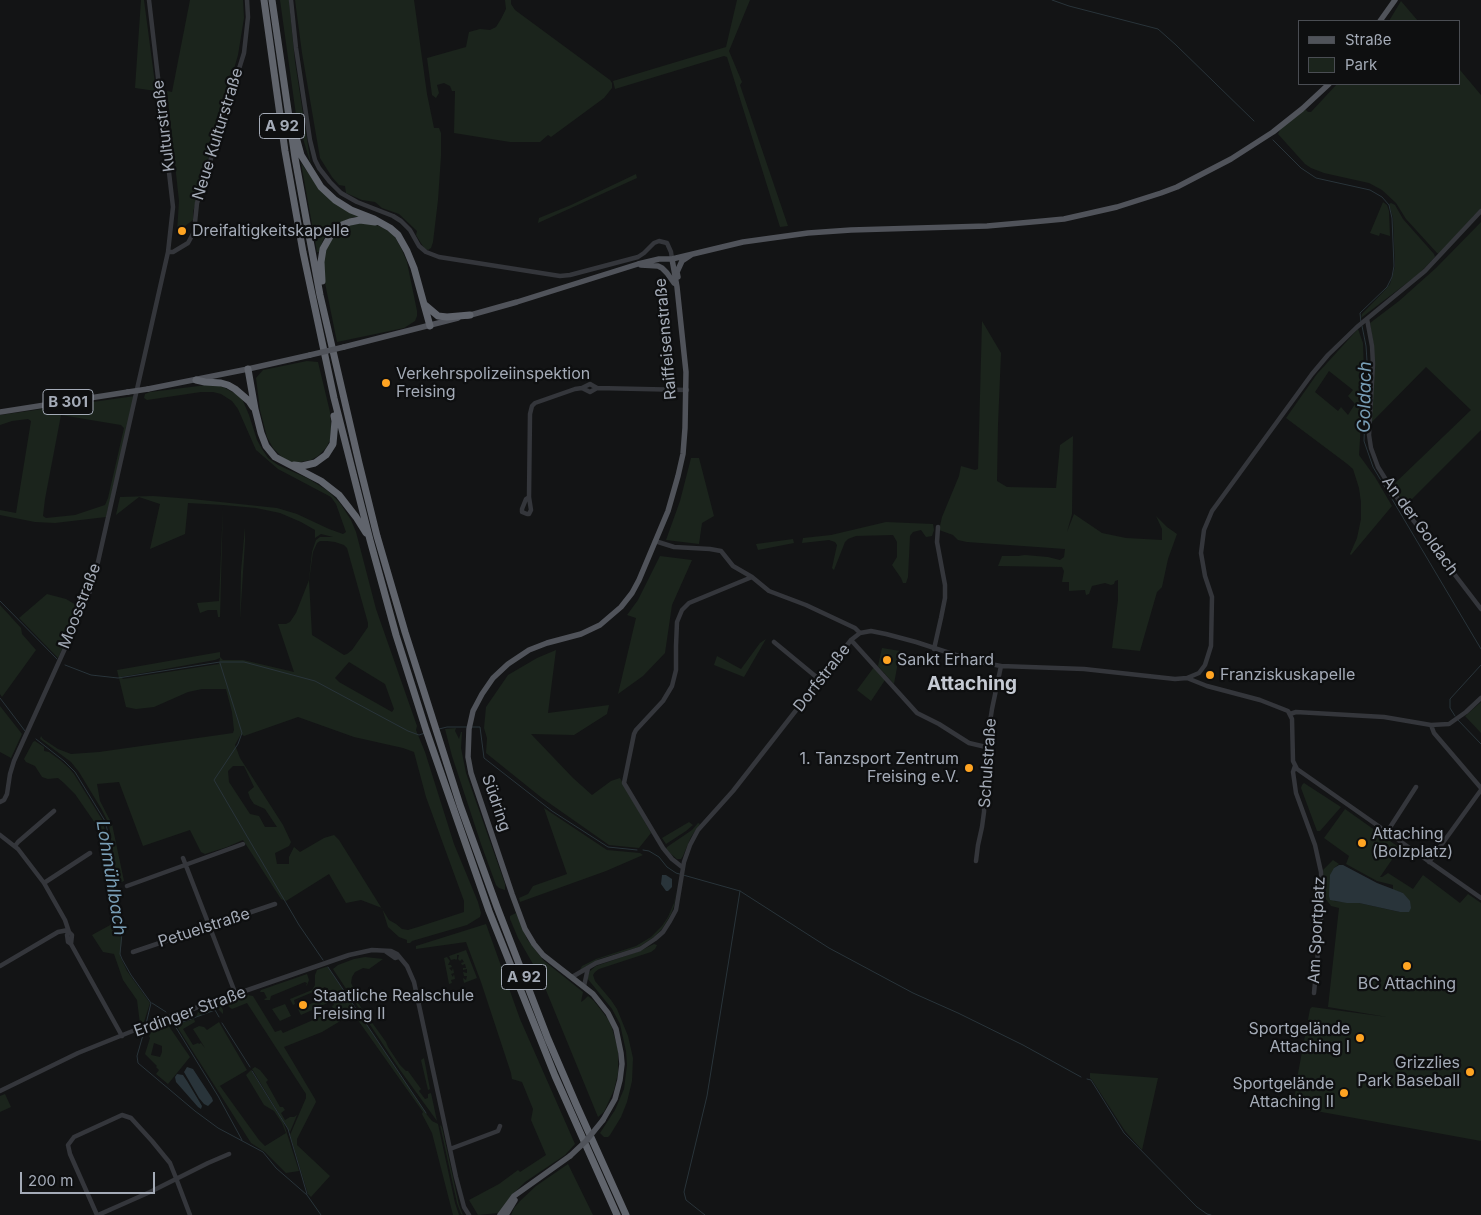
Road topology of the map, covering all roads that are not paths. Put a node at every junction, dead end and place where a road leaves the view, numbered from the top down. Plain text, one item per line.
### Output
1 (149, 0) edge
2 (247, 0) edge
3 (264, 0) edge
4 (272, 0) edge
5 (291, 0) edge
6 (1395, 0) edge
7 (1381, 20) edge
8 (1328, 85) edge
9 (288, 111) junction
10 (1481, 212) edge
11 (380, 223) junction
12 (168, 252) junction
13 (698, 252) junction
14 (672, 258) junction
15 (638, 264) junction
16 (677, 286) junction
17 (320, 295) junction
18 (424, 305) junction
19 (470, 315) junction
20 (1365, 320) junction
21 (430, 326) junction
22 (248, 370) junction
23 (196, 380) junction
24 (582, 388) junction
25 (597, 388) junction
26 (687, 390) junction
27 (334, 398) junction
28 (255, 409) junction
29 (0, 412) edge
30 (288, 465) junction
31 (529, 497) dead end
32 (938, 527) dead end
33 (370, 540) junction
34 (655, 541) junction
35 (752, 577) junction
36 (1481, 609) edge
37 (860, 633) junction
38 (850, 640) junction
39 (774, 642) dead end
40 (934, 649) junction
41 (1001, 666) junction
42 (1187, 678) junction
43 (820, 680) junction
44 (1481, 698) edge
45 (1290, 714) junction
46 (1431, 725) junction
47 (986, 747) junction
48 (1295, 766) junction
49 (1302, 773) junction
50 (1294, 780) junction
51 (1416, 787) dead end
52 (1481, 789) edge
53 (0, 802) edge
54 (54, 812) dead end
55 (1388, 832) junction
56 (0, 835) edge
57 (243, 844) dead end
58 (15, 846) junction
59 (90, 853) dead end
60 (183, 858) dead end
61 (976, 861) dead end
62 (1429, 862) junction
63 (186, 865) junction
64 (682, 867) junction
65 (44, 883) junction
66 (127, 886) dead end
67 (1481, 898) edge
68 (275, 904) dead end
69 (210, 926) junction
70 (68, 931) junction
71 (133, 952) dead end
72 (0, 966) edge
73 (588, 968) junction
74 (572, 977) junction
75 (584, 986) junction
76 (1314, 993) dead end
77 (236, 995) junction
78 (122, 1036) junction
79 (0, 1091) edge
80 (500, 1126) dead end
81 (450, 1150) junction
82 (229, 1154) dead end
83 (176, 1178) junction
84 (520, 1193) junction
85 (98, 1215) edge
86 (190, 1215) edge
87 (468, 1215) edge
88 (500, 1215) edge
89 (506, 1215) edge
90 (617, 1215) edge
91 (626, 1215) edge

1 - 12 street, Kulturstraße
2 - 12 street, Neue Kulturstraße
3 - 27 highway, A 92
4 - 9 highway, A 92
5 - 14 street
6 - 7 main road
8 - 13 main road
9 - 11 highway
9 - 17 highway, A 92
10 - 20 street
11 - 17 highway
11 - 18 highway
12 - 53 street, Moosstraße
13 - 14 main road
13 - 16 main road
14 - 15 main road
14 - 16 main road, Raiffeisenstraße
15 - 16 main road
15 - 19 main road
16 - 26 main road, Raiffeisenstraße
17 - 91 highway, A 92
18 - 19 highway
18 - 21 highway
19 - 21 main road
20 - 36 street, An der Goldach
20 - 42 street
21 - 22 main road, B 301, bridge
22 - 23 main road, B 301
22 - 28 highway
23 - 28 highway
23 - 29 main road, B 301, bridge
24 - 25 street
24 - 25 street
24 - 31 street
25 - 26 street
26 - 34 main road, Raiffeisenstraße
27 - 30 highway
27 - 33 highway, A 92
28 - 30 highway
30 - 33 highway
32 - 40 street
33 - 90 highway, A 92
34 - 35 street
34 - 74 main road, Südring
35 - 37 street
35 - 64 street
37 - 38 street, Dorfstraße
37 - 40 street, Dorfstraße
38 - 43 street, Dorfstraße
38 - 47 street
39 - 43 street
40 - 41 street, Dorfstraße
41 - 42 street, Dorfstraße
41 - 47 street, Schulstraße
42 - 45 street
43 - 64 street, Dorfstraße
44 - 46 street
45 - 46 street
45 - 48 street, Am Sportplatz
46 - 52 street
47 - 61 street, Schulstraße
48 - 49 street
48 - 50 street, Am Sportplatz
49 - 50 street
49 - 55 street
50 - 76 street, Am Sportplatz
51 - 55 street
52 - 62 street
54 - 58 street
55 - 62 street
56 - 58 street
57 - 63 street
58 - 65 street
59 - 65 street
60 - 63 street
62 - 67 street
63 - 66 street
63 - 69 street
64 - 73 street, Dorfstraße
65 - 70 street
68 - 69 street, Petuelstraße
69 - 71 street, Petuelstraße
69 - 77 street
70 - 72 street
70 - 78 street
73 - 74 street, Dorfstraße
73 - 75 street
74 - 75 main road, Südring
75 - 84 main road, Südring, bridge
77 - 78 street, Erdinger Straße
77 - 81 street, Erdinger Straße
78 - 79 street, Erdinger Straße
80 - 81 street
81 - 87 street, Erdinger Straße
82 - 83 street
83 - 85 street
83 - 85 street
83 - 86 street
84 - 88 main road
84 - 89 main road

